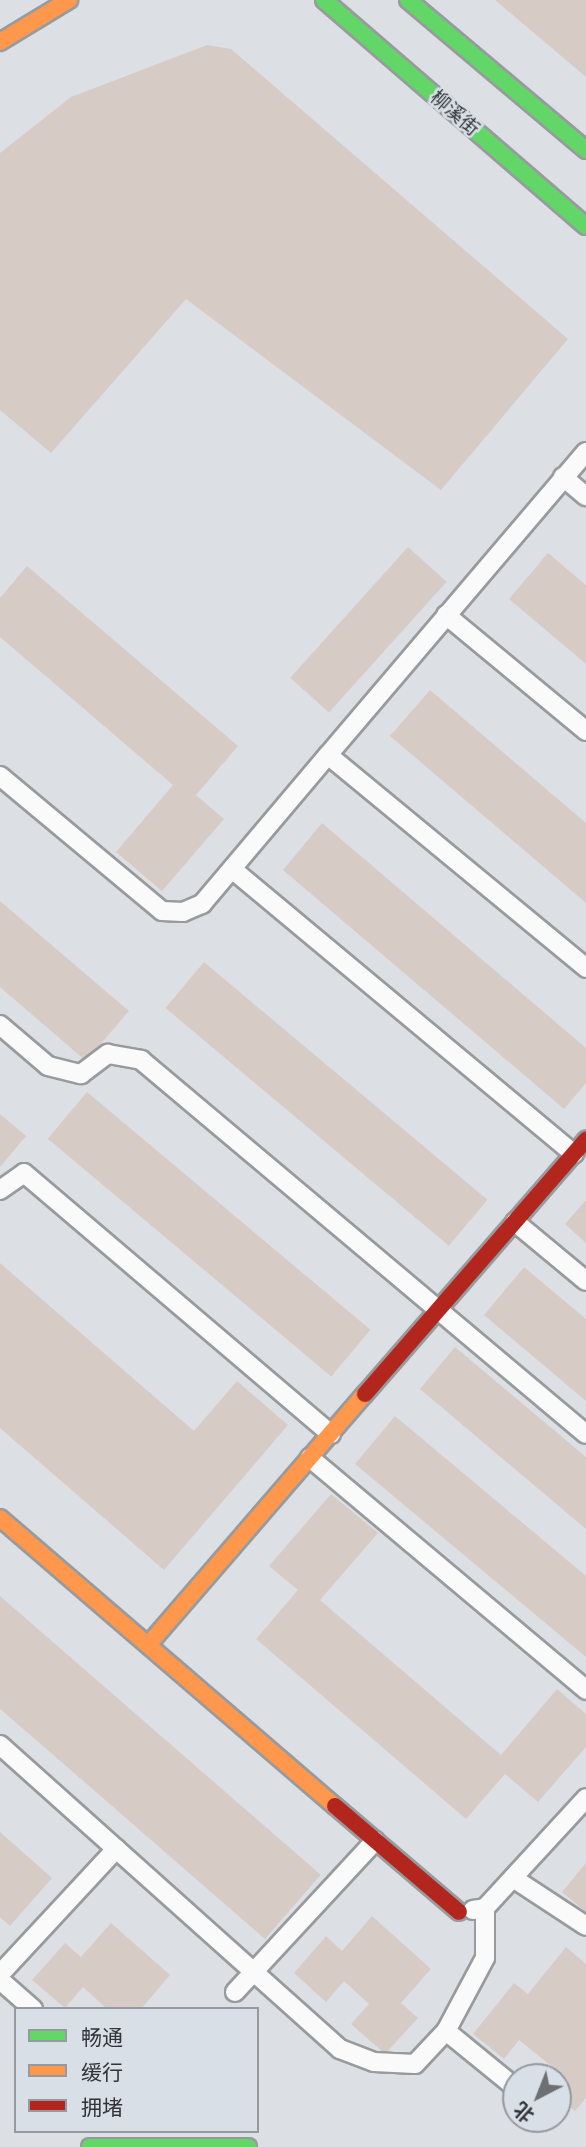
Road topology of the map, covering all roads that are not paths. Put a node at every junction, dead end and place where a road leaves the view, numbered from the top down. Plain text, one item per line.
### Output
1 (68, 0) edge
2 (324, 0) edge
3 (408, 0) edge
4 (0, 42) edge
5 (586, 150) edge
6 (586, 226) edge
7 (586, 452) edge
8 (563, 477) junction
9 (586, 496) edge
10 (446, 615) junction
11 (586, 732) edge
12 (328, 755) junction
13 (0, 776) edge
14 (232, 869) junction
15 (586, 968) edge
16 (0, 1026) edge
17 (580, 1147) edge
18 (0, 1190) edge
19 (515, 1222) junction
20 (586, 1281) edge
21 (440, 1308) junction
22 (331, 1434) junction
23 (586, 1434) edge
24 (310, 1458) junction
25 (1, 1521) edge
26 (148, 1645) junction
27 (586, 1690) edge
28 (0, 1745) edge
29 (586, 1798) edge
30 (375, 1841) junction
31 (116, 1849) junction
32 (513, 1878) junction
33 (485, 1908) junction
34 (459, 1912) joint
35 (586, 1926) edge
36 (254, 1972) junction
37 (0, 1974) edge
38 (0, 1980) edge
39 (235, 1992) dead end
40 (31, 2007) edge
41 (446, 2031) junction
42 (502, 2077) edge
43 (90, 2147) edge
44 (248, 2147) edge

1 - 4 street
2 - 6 street, 柳溪街
3 - 5 street
7 - 8 lane
8 - 9 lane
8 - 10 lane
10 - 11 lane
10 - 12 lane
12 - 14 lane
12 - 15 lane
13 - 14 lane
14 - 17 lane
16 - 21 lane
17 - 19 street
18 - 22 lane
19 - 20 lane
19 - 21 street
21 - 22 street
21 - 23 lane
22 - 24 street
24 - 26 street
24 - 27 lane
25 - 26 street
26 - 30 street
28 - 31 lane
29 - 32 lane
30 - 34 street
30 - 36 lane
31 - 36 lane
31 - 37 lane
32 - 33 lane
32 - 35 lane
33 - 34 lane
33 - 41 lane
36 - 39 lane
36 - 41 lane
38 - 40 lane
41 - 42 lane
43 - 44 street

